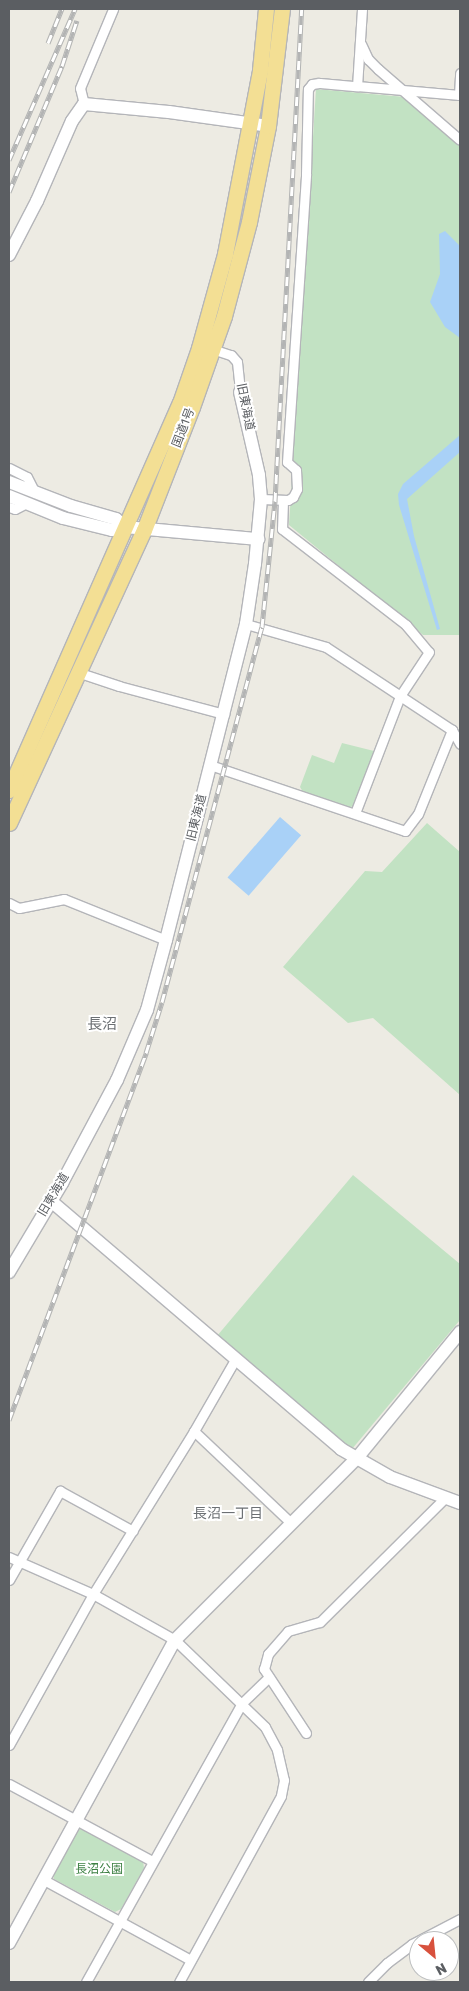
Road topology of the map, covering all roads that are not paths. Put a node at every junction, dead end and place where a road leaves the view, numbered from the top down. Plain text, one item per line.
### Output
1 (113, 9) edge
2 (266, 9) edge
3 (282, 9) edge
4 (362, 9) edge
5 (360, 42) junction
6 (460, 73) edge
7 (357, 86) junction
8 (404, 90) junction
9 (460, 95) edge
10 (84, 104) junction
11 (250, 123) junction
12 (268, 126) junction
13 (460, 140) edge
14 (9, 255) edge
15 (212, 349) junction
16 (240, 392) joint
17 (9, 468) edge
18 (9, 482) edge
19 (9, 496) edge
20 (31, 498) junction
21 (261, 499) junction
22 (283, 501) junction
23 (9, 507) edge
24 (125, 526) junction
25 (144, 530) junction
26 (258, 539) junction
27 (246, 624) junction
28 (77, 672) junction
29 (400, 696) junction
30 (224, 714) junction
31 (452, 730) junction
32 (460, 744) edge
33 (210, 765) junction
34 (9, 790) edge
35 (355, 813) junction
36 (9, 823) edge
37 (9, 903) edge
38 (166, 940) junction
39 (51, 1201) junction
40 (9, 1272) edge
41 (460, 1332) edge
42 (236, 1358) junction
43 (194, 1431) junction
44 (357, 1458) junction
45 (445, 1498) junction
46 (460, 1503) edge
47 (291, 1523) junction
48 (133, 1531) junction
49 (9, 1557) edge
50 (19, 1561) junction
51 (9, 1580) edge
52 (94, 1594) junction
53 (175, 1640) junction
54 (269, 1677) junction
55 (242, 1703) junction
56 (306, 1733) dead end
57 (9, 1745) edge
58 (9, 1784) edge
59 (76, 1821) junction
60 (152, 1861) junction
61 (44, 1880) junction
62 (460, 1919) edge
63 (120, 1923) junction
64 (9, 1943) edge
65 (190, 1960) junction
66 (86, 1982) edge
67 (179, 1982) edge
68 (368, 1982) edge

1 - 10 street
2 - 11 highway, 国道1号
3 - 12 highway, 国道1号
4 - 5 street
5 - 7 street
5 - 8 street
6 - 9 street
7 - 8 street
7 - 22 street
8 - 9 street
8 - 13 street
10 - 11 street
10 - 14 street
11 - 12 street
11 - 24 highway, 国道1号
12 - 15 highway, 国道1号
15 - 16 street, 旧東海道
15 - 25 highway, 国道1号
16 - 21 street, 旧東海道
17 - 20 street
18 - 20 street
19 - 20 street
20 - 23 street
20 - 24 street
21 - 22 street
21 - 26 street, 旧東海道
22 - 29 street
24 - 25 street
24 - 34 highway, 国道1号
25 - 26 street
25 - 28 highway, 国道1号
26 - 27 street, 旧東海道
27 - 29 street
27 - 30 street, 旧東海道
28 - 30 street
28 - 36 highway, 国道1号
29 - 31 street
29 - 35 street
30 - 33 street, 旧東海道
31 - 32 street
31 - 35 street
33 - 35 street
33 - 38 street, 旧東海道
37 - 38 street
38 - 39 street, 旧東海道
39 - 40 street, 旧東海道
39 - 42 street
41 - 44 street
42 - 43 street
42 - 44 street
43 - 47 street
43 - 48 street
44 - 45 street
44 - 47 street
45 - 46 street
45 - 54 street
47 - 53 street
48 - 50 street
48 - 52 street
49 - 50 street
50 - 51 street
50 - 52 street
52 - 53 street
52 - 57 street
53 - 55 street
53 - 59 street
54 - 55 street
54 - 56 street
55 - 60 street
55 - 65 street
58 - 59 street
59 - 60 street
59 - 61 street
60 - 63 street
61 - 63 street
61 - 64 street
62 - 68 street
63 - 65 street
63 - 66 street
65 - 67 street

